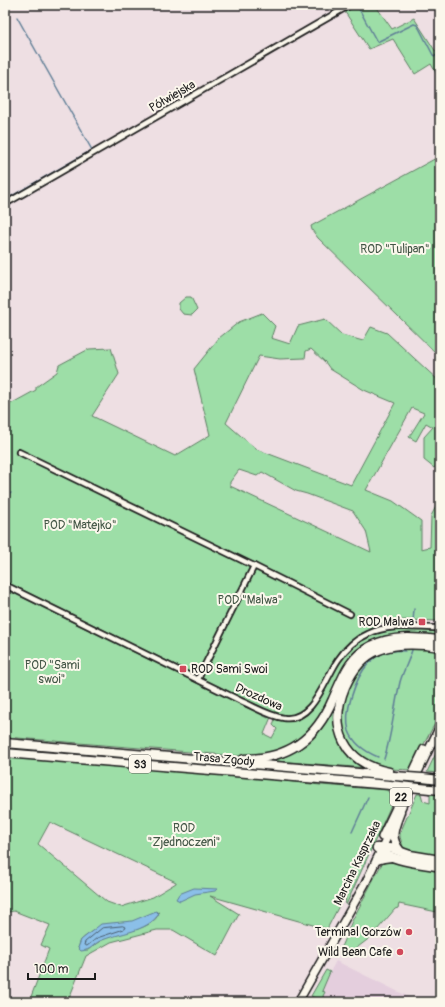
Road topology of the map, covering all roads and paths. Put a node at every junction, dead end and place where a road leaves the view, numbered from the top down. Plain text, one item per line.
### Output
1 (350, 5) edge
2 (5, 204) edge
3 (19, 452) dead end
4 (254, 566) junction
5 (5, 585) edge
6 (350, 614) dead end
7 (440, 628) edge
8 (440, 640) edge
9 (440, 647) edge
10 (198, 679) junction
11 (440, 719) edge
12 (440, 726) edge
13 (5, 743) edge
14 (5, 753) edge
15 (195, 759) junction
16 (395, 775) junction
17 (437, 780) edge
18 (440, 790) edge
19 (400, 812) junction
20 (380, 849) junction
21 (399, 855) junction
22 (377, 860) junction
23 (440, 860) edge
24 (440, 867) edge
25 (313, 977) junction
26 (298, 1002) edge

1 - 2 street, Półwiejska
3 - 4 street
4 - 6 street
4 - 10 street
5 - 10 street, Drozdowa
7 - 10 street, Drozdowa
8 - 15 highway
9 - 16 highway
11 - 20 main road, Marcina Kasprzaka / 22
12 - 19 main road, Marcina Kasprzaka / 22
13 - 15 highway, Trasa Zgody / S3
14 - 18 highway, Trasa Zgody / S3, bridge
15 - 16 highway, Trasa Zgody / S3
16 - 17 highway, bridge
19 - 20 main road, Marcina Kasprzaka / 22
19 - 21 highway
20 - 21 highway
20 - 22 main road, Marcina Kasprzaka / 22
20 - 25 main road, Marcina Kasprzaka / 22
21 - 22 highway
21 - 23 highway
21 - 24 highway
22 - 25 main road, Marcina Kasprzaka / 22
25 - 26 main road, 22

